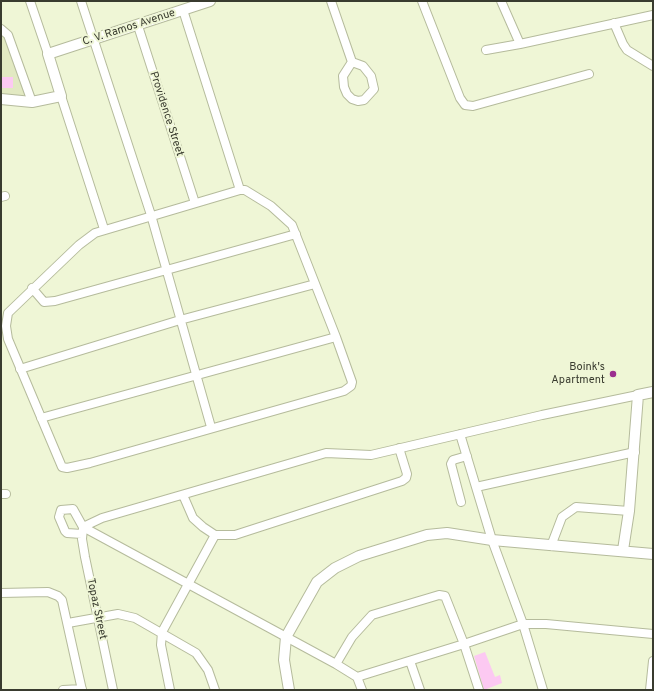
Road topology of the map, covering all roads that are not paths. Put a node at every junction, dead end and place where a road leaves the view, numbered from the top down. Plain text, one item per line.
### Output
1 (30, 1) edge
2 (81, 1) edge
3 (210, 1) edge
4 (331, 1) edge
5 (422, 1) edge
6 (501, 1) edge
7 (183, 10) junction
8 (653, 15) edge
9 (614, 23) junction
10 (138, 26) junction
11 (1, 29) edge
12 (93, 40) junction
13 (520, 44) junction
14 (486, 50) dead end
15 (48, 54) junction
16 (352, 62) junction
17 (653, 66) edge
18 (589, 74) dead end
19 (60, 96) junction
20 (1, 99) edge
21 (32, 102) junction
22 (240, 190) junction
23 (195, 203) junction
24 (151, 215) junction
25 (104, 229) junction
26 (296, 234) junction
27 (166, 269) junction
28 (315, 284) junction
29 (32, 288) junction
30 (180, 320) junction
31 (336, 337) junction
32 (20, 369) junction
33 (195, 375) junction
34 (653, 392) edge
35 (638, 395) junction
36 (41, 418) junction
37 (211, 427) junction
38 (460, 434) junction
39 (399, 448) junction
40 (635, 452) junction
41 (467, 456) junction
42 (476, 487) junction
43 (183, 495) junction
44 (461, 502) dead end
45 (629, 511) junction
46 (83, 531) junction
47 (215, 535) junction
48 (492, 540) junction
49 (551, 546) junction
50 (623, 550) junction
51 (653, 554) edge
52 (188, 584) junction
53 (1, 593) edge
54 (97, 618) junction
55 (68, 623) junction
56 (523, 624) junction
57 (162, 632) junction
58 (653, 634) edge
59 (286, 637) junction
60 (464, 644) junction
61 (410, 661) junction
62 (653, 661) edge
63 (336, 664) junction
64 (357, 677) junction
65 (63, 690) edge
66 (82, 690) edge
67 (113, 690) edge
68 (170, 690) edge
69 (216, 690) edge
70 (289, 690) edge
71 (362, 690) edge
72 (420, 690) edge
73 (478, 690) edge
74 (543, 690) edge
75 (650, 690) edge

1 - 15 street
2 - 12 street
3 - 7 street, C. V. Ramos Avenue
4 - 16 street
5 - 18 street
6 - 13 street
7 - 10 street, C. V. Ramos Avenue
7 - 22 street
8 - 9 street
9 - 13 street
9 - 17 street
10 - 12 street, C. V. Ramos Avenue
10 - 23 street, Providence Street
11 - 21 street
12 - 15 street, C. V. Ramos Avenue
12 - 24 street
13 - 14 street
15 - 19 street
16 - 16 street
19 - 21 street
19 - 25 street
20 - 21 street
22 - 23 street
22 - 26 street
23 - 24 street
24 - 25 street
24 - 27 street
25 - 29 street
26 - 27 street
26 - 28 street
27 - 29 street
27 - 30 street
28 - 30 street
28 - 31 street
29 - 32 street
30 - 32 street
30 - 33 street
31 - 33 street
31 - 37 street
32 - 36 street
33 - 36 street
33 - 37 street
34 - 35 street
35 - 38 street
35 - 40 street
36 - 37 street
38 - 39 street
38 - 41 street
39 - 43 street
39 - 47 street
40 - 42 street
40 - 45 street
41 - 42 street
41 - 44 street
42 - 48 street
43 - 46 street
43 - 47 street
45 - 49 street
45 - 50 street
46 - 52 street
46 - 54 street, Topaz Street
47 - 52 street
48 - 49 street
48 - 56 street
48 - 59 street
49 - 50 street
50 - 51 street
52 - 57 street
52 - 59 street
53 - 55 street
54 - 55 street
54 - 57 street
54 - 67 street, Topaz Street
55 - 66 street
56 - 58 street
56 - 60 street
56 - 74 street
57 - 68 street
57 - 69 street
59 - 63 street
59 - 70 street
60 - 61 street
60 - 63 street
60 - 73 street
61 - 64 street
61 - 72 street
62 - 75 street
63 - 64 street
64 - 71 street
65 - 66 street

